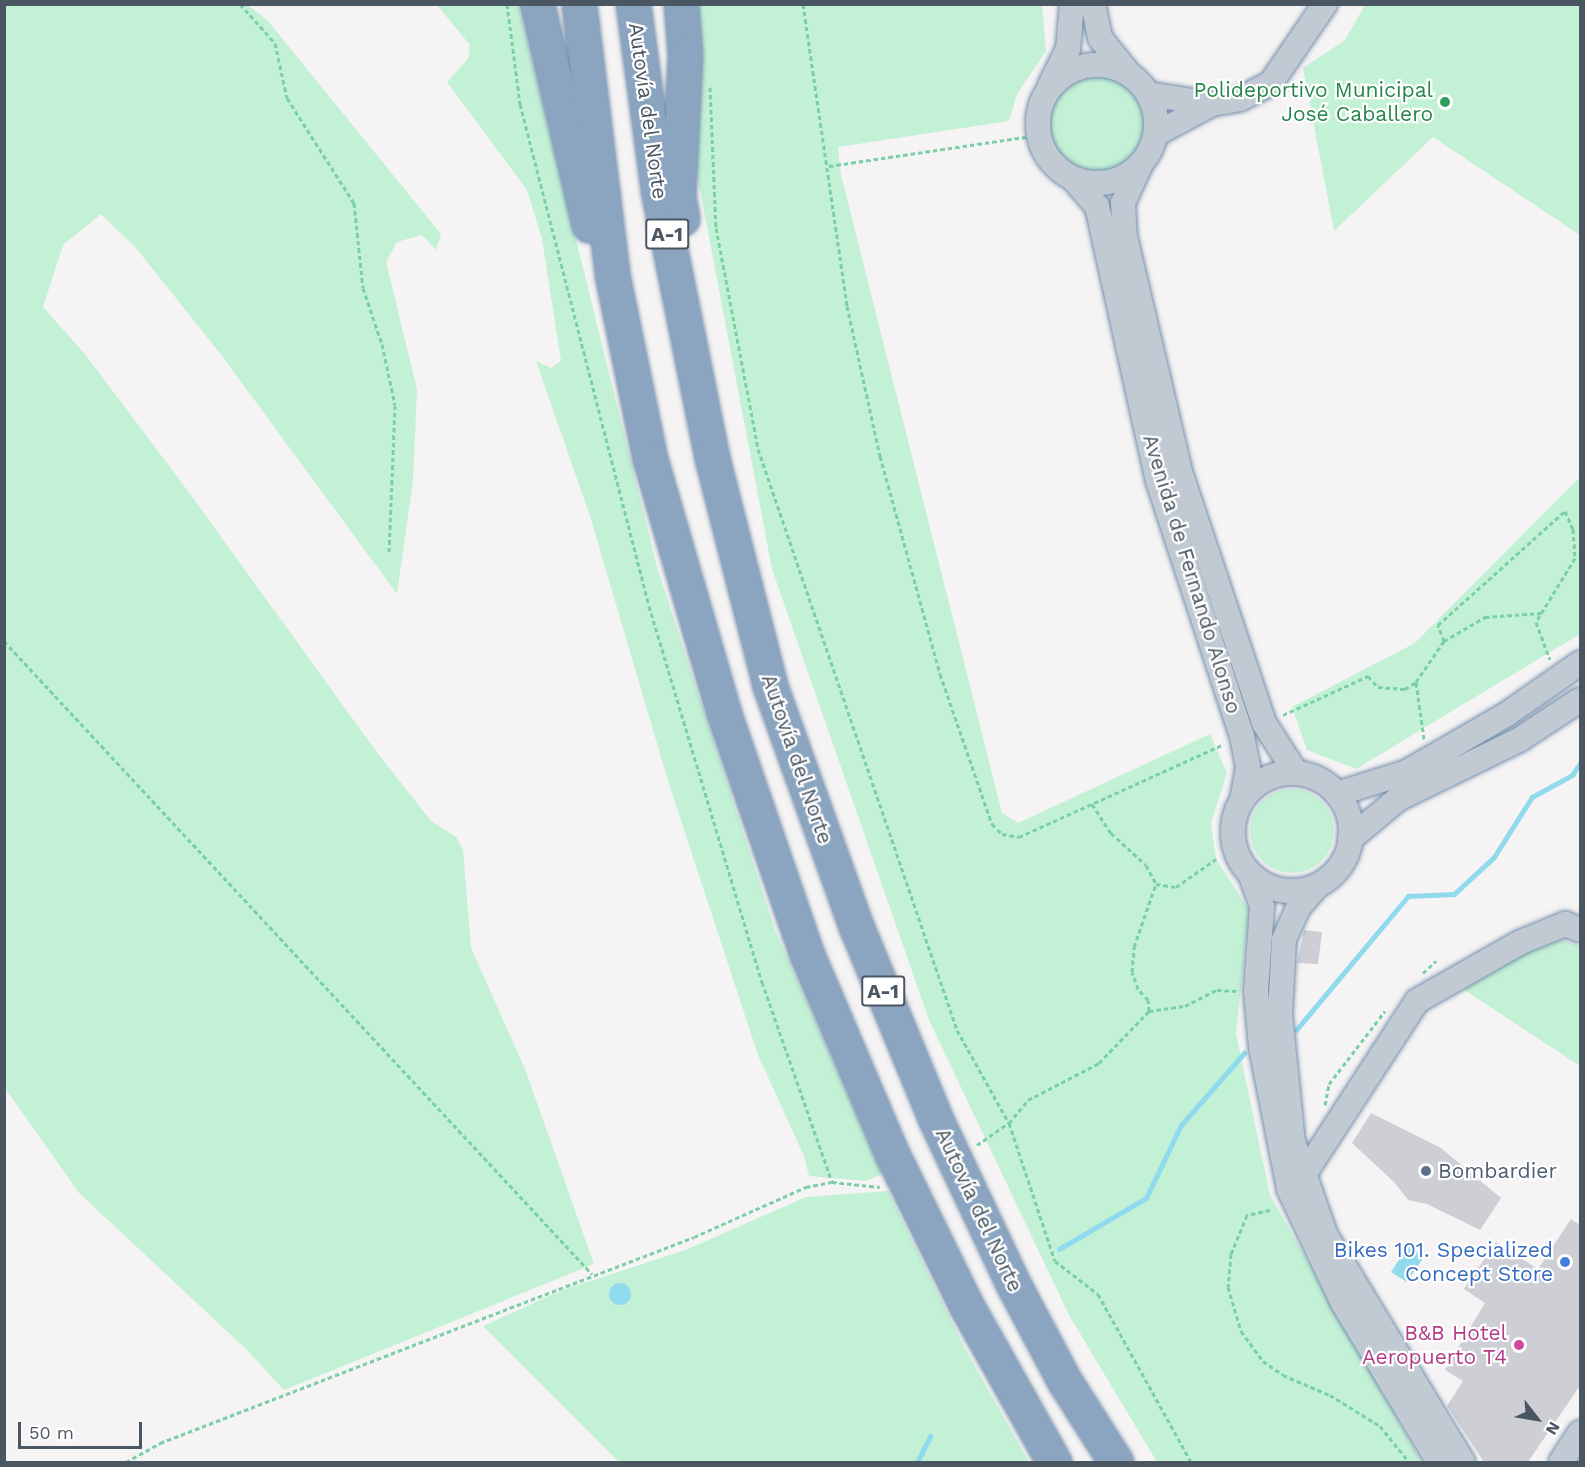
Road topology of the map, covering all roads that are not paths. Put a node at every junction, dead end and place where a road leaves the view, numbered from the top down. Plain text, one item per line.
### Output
1 (537, 4) edge
2 (579, 4) edge
3 (633, 4) edge
4 (681, 4) edge
5 (1072, 4) edge
6 (1093, 4) edge
7 (1325, 4) edge
8 (1129, 74) junction
9 (1048, 90) junction
10 (1148, 94) junction
11 (1212, 104) junction
12 (1155, 135) junction
13 (1140, 166) junction
14 (1074, 180) junction
15 (614, 279) junction
16 (713, 462) junction
17 (1581, 663) edge
18 (1581, 700) edge
19 (1296, 773) junction
20 (1337, 794) junction
21 (1242, 800) junction
22 (1350, 839) junction
23 (1251, 876) junction
24 (1317, 886) junction
25 (1581, 930) edge
26 (1303, 1176) junction
27 (1581, 1433) edge
28 (1054, 1462) edge
29 (1116, 1462) edge
30 (1439, 1462) edge
31 (1463, 1462) edge
32 (1561, 1462) edge

1 - 15 highway
2 - 15 highway, A-1
3 - 16 highway, Autovía del Norte / A-1
4 - 16 highway
5 - 9 street
6 - 8 street
7 - 11 street
8 - 9 street
8 - 10 street
9 - 14 street
10 - 11 street
10 - 12 street
11 - 12 street
12 - 13 street
13 - 14 street
13 - 19 street, Avenida de Fernando Alonso
14 - 21 street, Avenida de Fernando Alonso
15 - 28 highway, A-1
16 - 29 highway, Autovía del Norte / A-1
17 - 20 street
18 - 22 street
19 - 20 street
19 - 21 street
20 - 22 street
21 - 23 street
22 - 24 street
23 - 24 street
23 - 30 street
24 - 26 street
25 - 26 street
26 - 31 street
27 - 32 street

